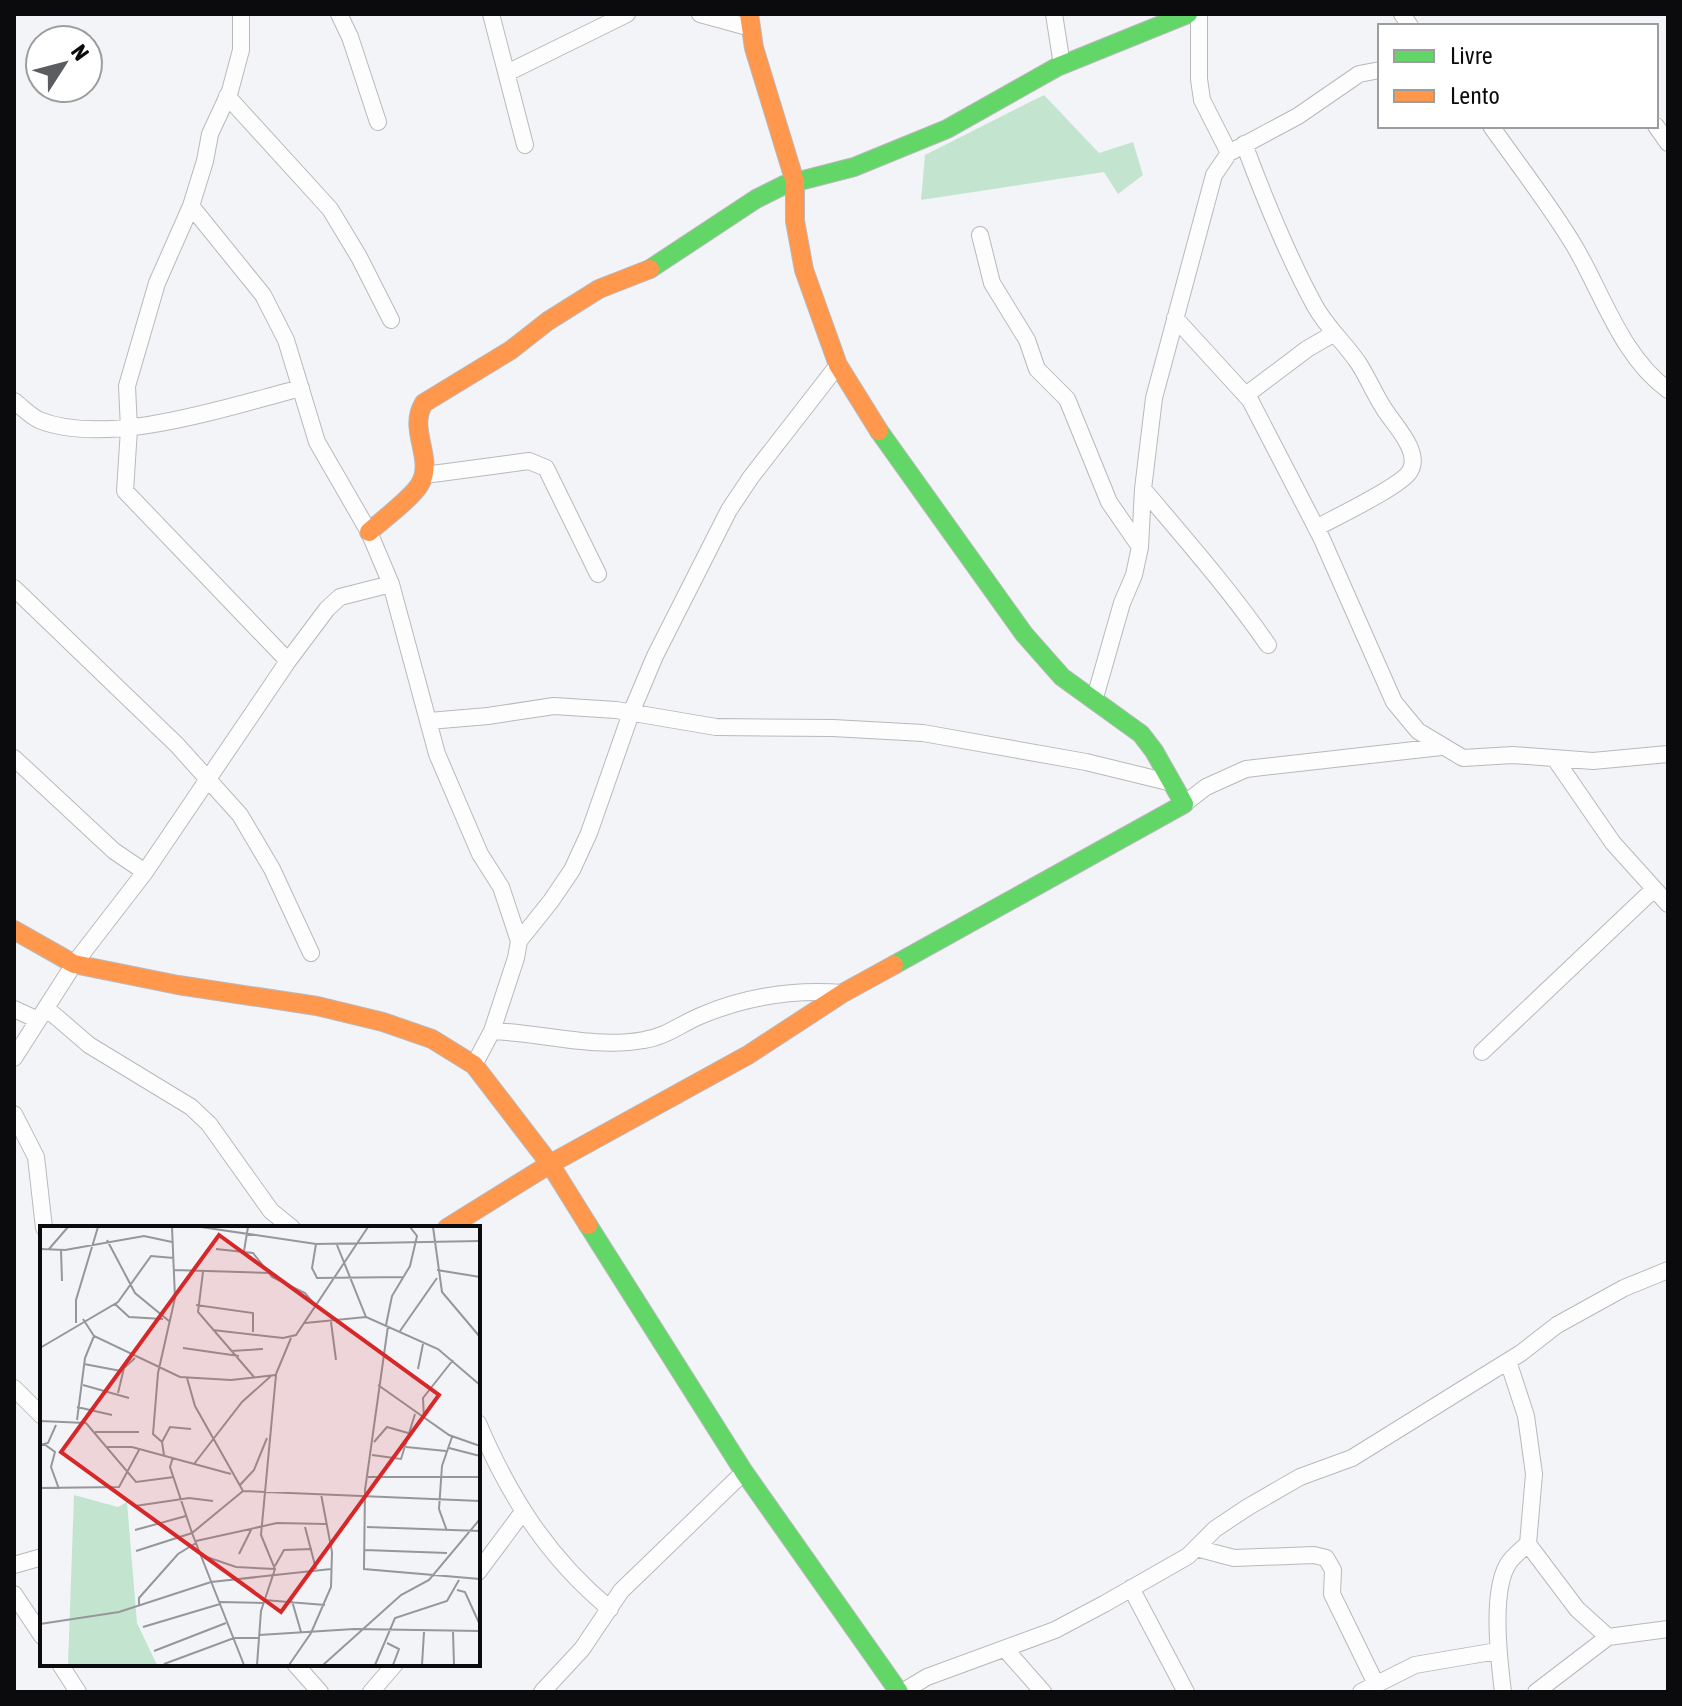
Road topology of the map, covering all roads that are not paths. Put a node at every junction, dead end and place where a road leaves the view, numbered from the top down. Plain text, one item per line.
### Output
1 (241, 14) edge
2 (339, 14) edge
3 (491, 14) edge
4 (627, 14) edge
5 (700, 14) edge
6 (1039, 14) edge
7 (1188, 14) edge
8 (1199, 14) edge
9 (1055, 19) edge
10 (750, 21) edge
11 (1062, 65) junction
12 (1378, 70) edge
13 (507, 73) junction
14 (227, 96) junction
15 (378, 122) dead end
16 (1492, 128) edge
17 (1244, 144) junction
18 (525, 145) dead end
19 (1229, 153) junction
20 (795, 182) junction
21 (191, 206) junction
22 (980, 235) dead end
23 (1175, 318) junction
24 (391, 320) dead end
25 (1333, 334) junction
26 (838, 365) junction
27 (301, 388) junction
28 (1668, 390) edge
29 (1246, 395) junction
30 (14, 401) edge
31 (129, 429) junction
32 (425, 475) junction
33 (1143, 489) junction
34 (1316, 528) junction
35 (369, 532) junction
36 (1140, 547) junction
37 (598, 574) dead end
38 (391, 584) junction
39 (14, 588) edge
40 (1268, 645) dead end
41 (288, 661) junction
42 (1094, 701) junction
43 (631, 713) junction
44 (429, 721) junction
45 (1441, 747) junction
46 (1668, 754) edge
47 (14, 758) edge
48 (1555, 759) junction
49 (208, 779) junction
50 (1172, 783) junction
51 (1184, 804) junction
52 (145, 872) junction
53 (1654, 889) junction
54 (1668, 904) edge
55 (14, 930) edge
56 (519, 941) junction
57 (311, 953) dead end
58 (74, 964) junction
59 (843, 993) junction
60 (14, 1009) edge
61 (42, 1014) junction
62 (492, 1031) junction
63 (1482, 1052) dead end
64 (14, 1058) edge
65 (474, 1065) junction
66 (14, 1114) edge
67 (550, 1164) junction
68 (44, 1226) edge
69 (290, 1226) edge
70 (450, 1226) edge
71 (1668, 1270) edge
72 (1508, 1361) junction
73 (14, 1388) edge
74 (40, 1414) edge
75 (480, 1428) edge
76 (744, 1472) junction
77 (522, 1513) junction
78 (1528, 1544) junction
79 (1196, 1548) junction
80 (40, 1558) edge
81 (14, 1565) edge
82 (480, 1569) edge
83 (1131, 1588) junction
84 (14, 1594) edge
85 (610, 1609) junction
86 (1668, 1629) edge
87 (40, 1633) edge
88 (1608, 1637) junction
89 (1005, 1649) junction
90 (1497, 1651) junction
91 (61, 1666) edge
92 (297, 1666) edge
93 (393, 1666) edge
94 (1368, 1688) edge
95 (78, 1692) edge
96 (320, 1692) edge
97 (371, 1692) edge
98 (542, 1692) edge
99 (901, 1692) edge
100 (1043, 1692) edge
101 (1186, 1692) edge
102 (1503, 1692) edge
103 (1536, 1692) edge

1 - 14 street
2 - 15 street
3 - 13 street
4 - 13 street
5 - 10 street
6 - 9 street
7 - 11 street
8 - 19 street
9 - 11 street
10 - 20 street
11 - 20 street
12 - 17 street
13 - 18 street
14 - 21 street
14 - 24 street
16 - 28 street
17 - 19 street
17 - 25 street
19 - 23 street
20 - 26 street
20 - 32 street
21 - 27 street
21 - 31 street
22 - 36 street
23 - 29 street
23 - 33 street
25 - 29 street
25 - 34 street
26 - 42 street
26 - 43 street
27 - 31 street
27 - 35 street
29 - 34 street
30 - 31 street
31 - 41 street
32 - 35 street
32 - 37 street
33 - 36 street
33 - 40 street
34 - 45 street
35 - 38 street
36 - 42 street
38 - 41 street
38 - 44 street
39 - 49 street
41 - 49 street
42 - 50 street
43 - 44 street
43 - 50 street
43 - 56 street
44 - 56 street
45 - 48 street
45 - 51 street
46 - 48 street
47 - 52 street
48 - 53 street
49 - 52 street
49 - 57 street
50 - 51 street
51 - 59 street
52 - 58 street
53 - 54 street
53 - 63 street
55 - 58 street
56 - 62 street
58 - 61 street
58 - 65 street
59 - 62 street
59 - 67 street
60 - 61 street
61 - 64 street
61 - 69 street
62 - 65 street
65 - 67 street
66 - 68 street
67 - 70 street
67 - 76 street
71 - 72 street
72 - 78 street
72 - 79 street
73 - 74 street
75 - 77 street
76 - 85 street
76 - 99 street
77 - 82 street
77 - 85 street
78 - 88 street
78 - 90 street
79 - 83 street
79 - 94 street
80 - 81 street
83 - 89 street
83 - 101 street
84 - 87 street
85 - 98 street
86 - 88 street
88 - 103 street
89 - 99 street
89 - 100 street
90 - 94 street
90 - 102 street
91 - 95 street
92 - 96 street
93 - 97 street

